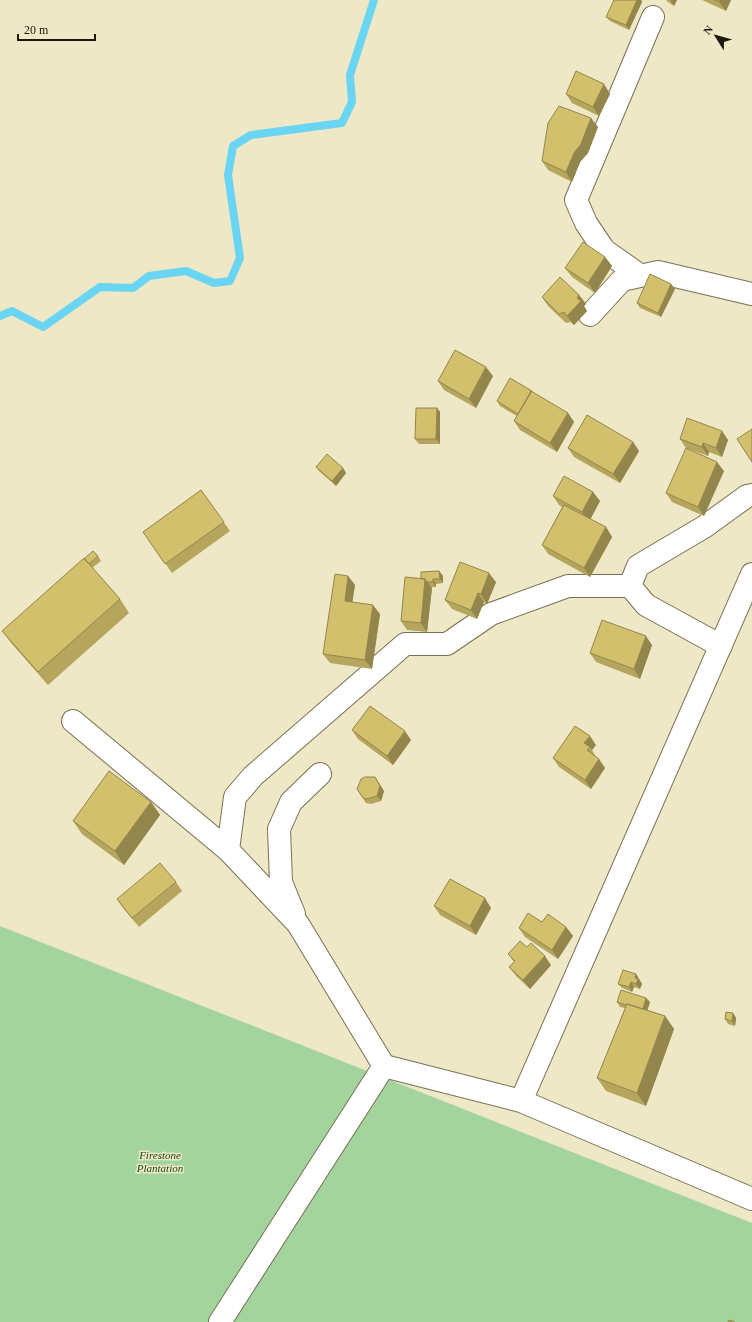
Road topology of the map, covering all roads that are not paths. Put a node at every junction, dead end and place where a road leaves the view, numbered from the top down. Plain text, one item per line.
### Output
1 (653, 17) dead end
2 (641, 276) junction
3 (752, 294) edge
4 (590, 314) dead end
5 (752, 495) edge
6 (752, 574) edge
7 (630, 586) junction
8 (721, 646) junction
9 (73, 721) dead end
10 (320, 774) dead end
11 (228, 850) junction
12 (298, 924) junction
13 (384, 1066) junction
14 (521, 1101) junction
15 (752, 1199) edge
16 (220, 1322) edge

1 - 2 street
2 - 3 street
2 - 4 street
5 - 7 street
6 - 8 street
7 - 8 street
7 - 11 street
8 - 14 street
9 - 11 street
10 - 12 street
11 - 12 street
12 - 13 street
13 - 14 street
13 - 16 street
14 - 15 street

